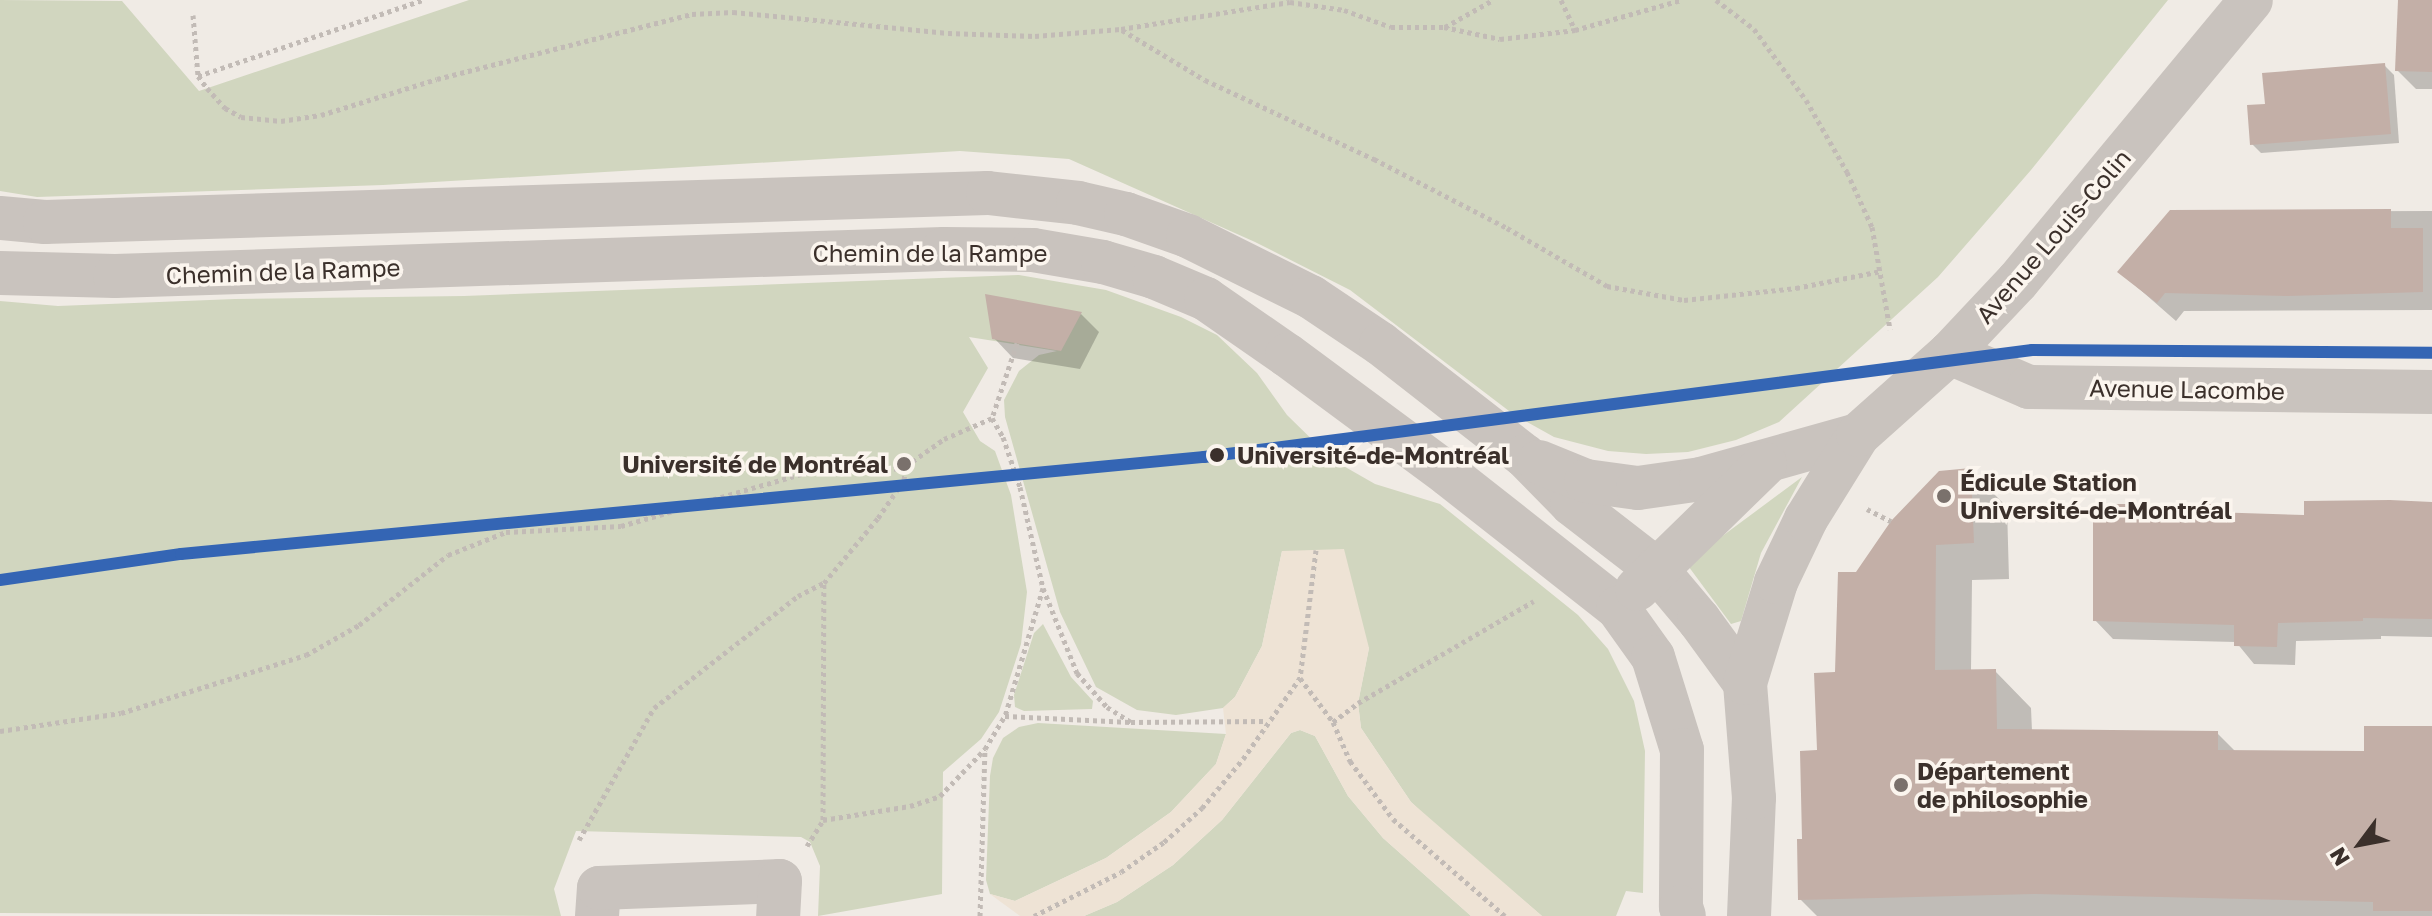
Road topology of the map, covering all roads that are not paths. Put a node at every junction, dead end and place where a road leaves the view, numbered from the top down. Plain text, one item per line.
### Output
1 (2251, 0) edge
2 (0, 218) edge
3 (0, 273) edge
4 (1950, 353) junction
5 (2432, 392) edge
6 (1858, 435) junction
7 (1525, 456) junction
8 (1770, 459) junction
9 (1656, 569) junction
10 (1618, 608) junction
11 (1745, 683) junction
12 (597, 916) edge
13 (778, 916) edge
14 (1684, 916) edge
15 (1749, 916) edge

1 - 4 street, Avenue Louis-Colin
2 - 7 street
3 - 10 street, Chemin de la Rampe
4 - 5 street, Avenue Lacombe
4 - 6 street, Avenue Louis-Colin
6 - 8 street
6 - 11 street, Avenue Louis-Colin
7 - 8 street
7 - 9 street
8 - 9 street
9 - 10 street
9 - 11 street
10 - 14 street, Chemin de la Rampe
11 - 15 street, Avenue Louis-Colin
12 - 13 street

